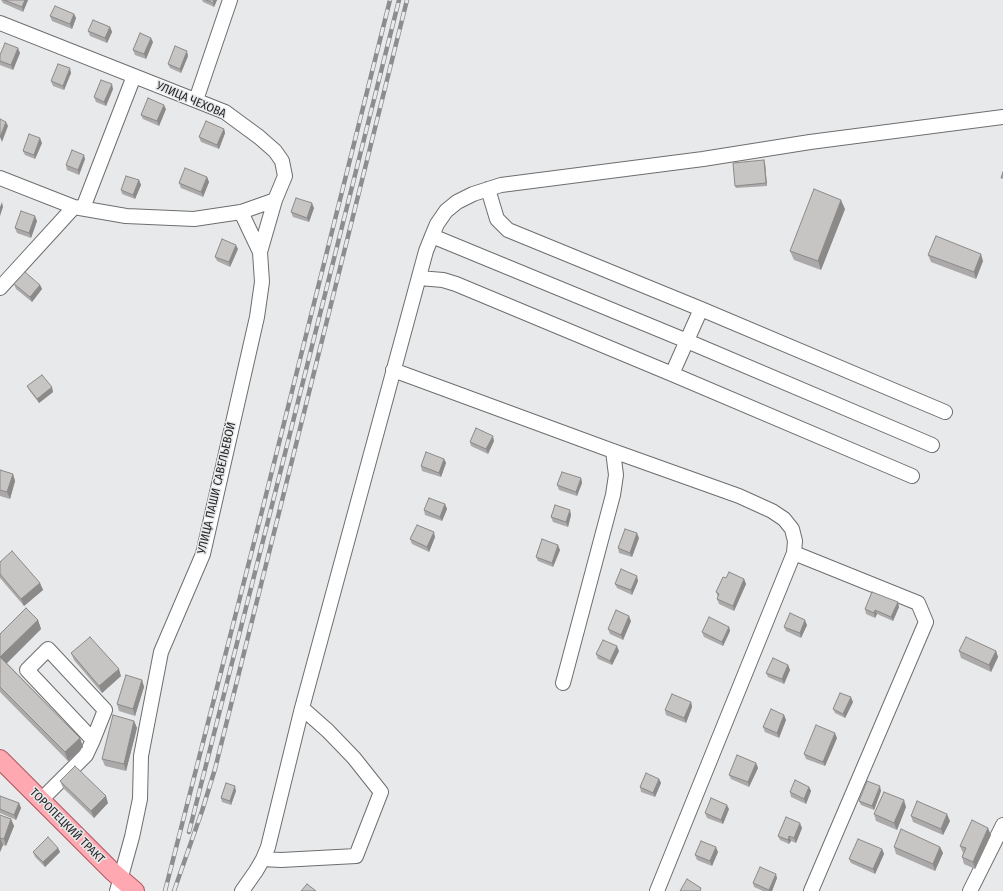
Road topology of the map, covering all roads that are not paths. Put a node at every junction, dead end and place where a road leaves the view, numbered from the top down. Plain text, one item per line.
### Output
1 (230, 0) edge
2 (0, 23) edge
3 (134, 76) junction
4 (196, 100) junction
5 (1003, 117) edge
6 (0, 178) edge
7 (488, 189) junction
8 (275, 200) junction
9 (78, 208) junction
10 (241, 212) junction
11 (432, 236) junction
12 (260, 252) junction
13 (419, 278) junction
14 (0, 288) edge
15 (701, 309) junction
16 (687, 341) junction
17 (393, 370) junction
18 (672, 374) junction
19 (945, 412) dead end
20 (932, 445) dead end
21 (613, 451) junction
22 (912, 476) dead end
23 (794, 553) junction
24 (563, 683) dead end
25 (302, 708) junction
26 (93, 740) junction
27 (0, 759) edge
28 (41, 800) junction
29 (1003, 825) edge
30 (263, 859) junction
31 (119, 885) edge
32 (135, 891) edge
33 (242, 891) edge
34 (657, 891) edge
35 (811, 891) edge
36 (970, 891) edge

1 - 4 street
2 - 3 street, УЛИЦА ЧЕХОВА
3 - 4 street, УЛИЦА ЧЕХОВА
3 - 9 street
4 - 8 street, УЛИЦА ЧЕХОВА
5 - 7 street
6 - 9 street
7 - 11 street
7 - 15 street
8 - 10 street
8 - 12 street, УЛИЦА ЧЕХОВА
9 - 10 street
9 - 14 street
10 - 12 street, УЛИЦА ПАШИ САВЕЛЬЕВОЙ
11 - 13 street
11 - 16 street
12 - 31 street, УЛИЦА ПАШИ САВЕЛЬЕВОЙ
13 - 17 street
13 - 18 street
15 - 16 street
15 - 19 street
16 - 18 street
16 - 20 street
17 - 21 street
17 - 25 street
18 - 22 street
21 - 23 street
21 - 24 street
23 - 34 street
23 - 35 street
25 - 30 street
25 - 30 street
26 - 26 street
26 - 28 street
27 - 28 main road, ТОРОПЕЦКИЙ ТРАКТ
28 - 31 main road, ТОРОПЕЦКИЙ ТРАКТ
29 - 36 street
30 - 33 street
31 - 32 main road, ТОРОПЕЦКИЙ ТРАКТ

